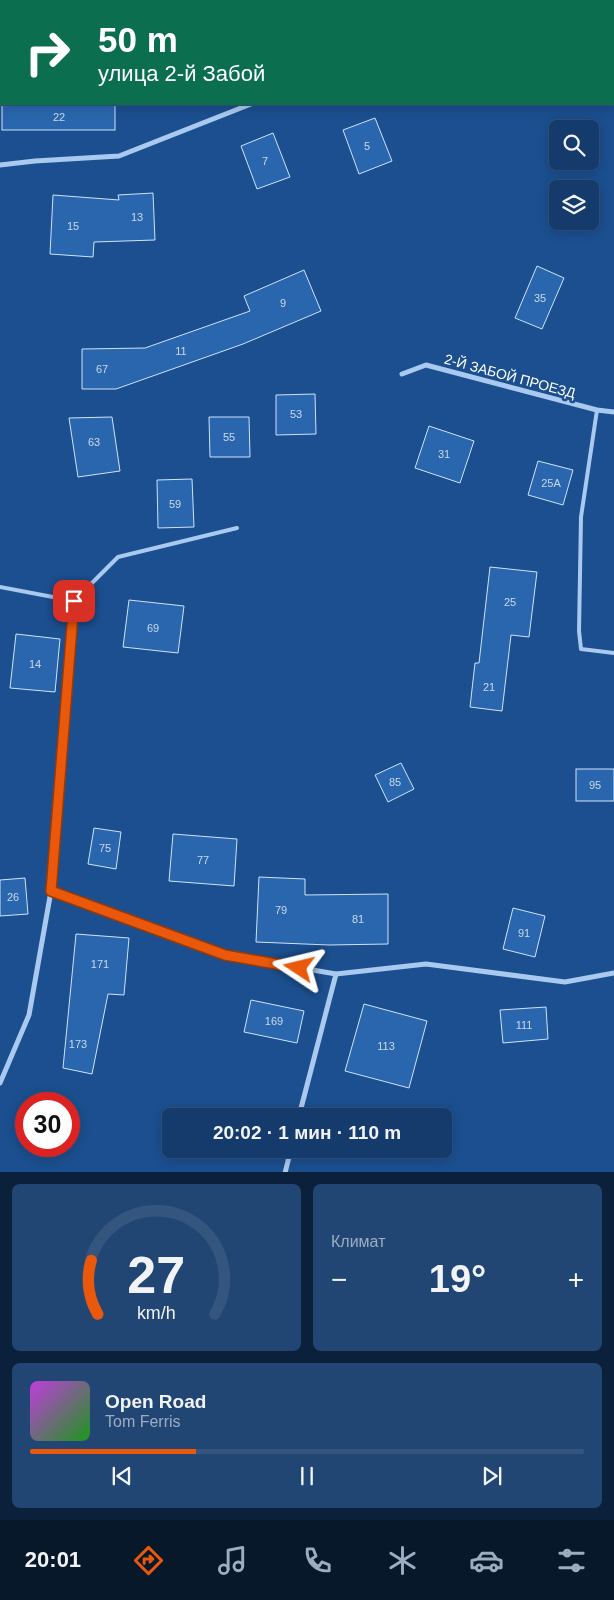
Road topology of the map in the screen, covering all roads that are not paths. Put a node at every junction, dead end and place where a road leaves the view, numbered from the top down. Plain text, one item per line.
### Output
1 (248, 105) edge
2 (0, 165) edge
3 (402, 374) dead end
4 (597, 410) junction
5 (614, 412) edge
6 (237, 528) dead end
7 (0, 587) edge
8 (74, 601) junction
9 (614, 653) edge
10 (51, 891) junction
11 (614, 973) edge
12 (336, 974) junction
13 (0, 1082) edge
14 (301, 1108) edge
15 (289, 1158) edge
16 (285, 1172) edge

1 - 2 street
3 - 4 street, 2-Й ЗАБОЙ ПРОЕЗД
4 - 5 street, 2-Й ЗАБОЙ ПРОЕЗД
4 - 9 lane
6 - 8 lane
7 - 8 lane
8 - 10 street
10 - 12 street
10 - 13 street
11 - 12 street
12 - 14 street
15 - 16 street

